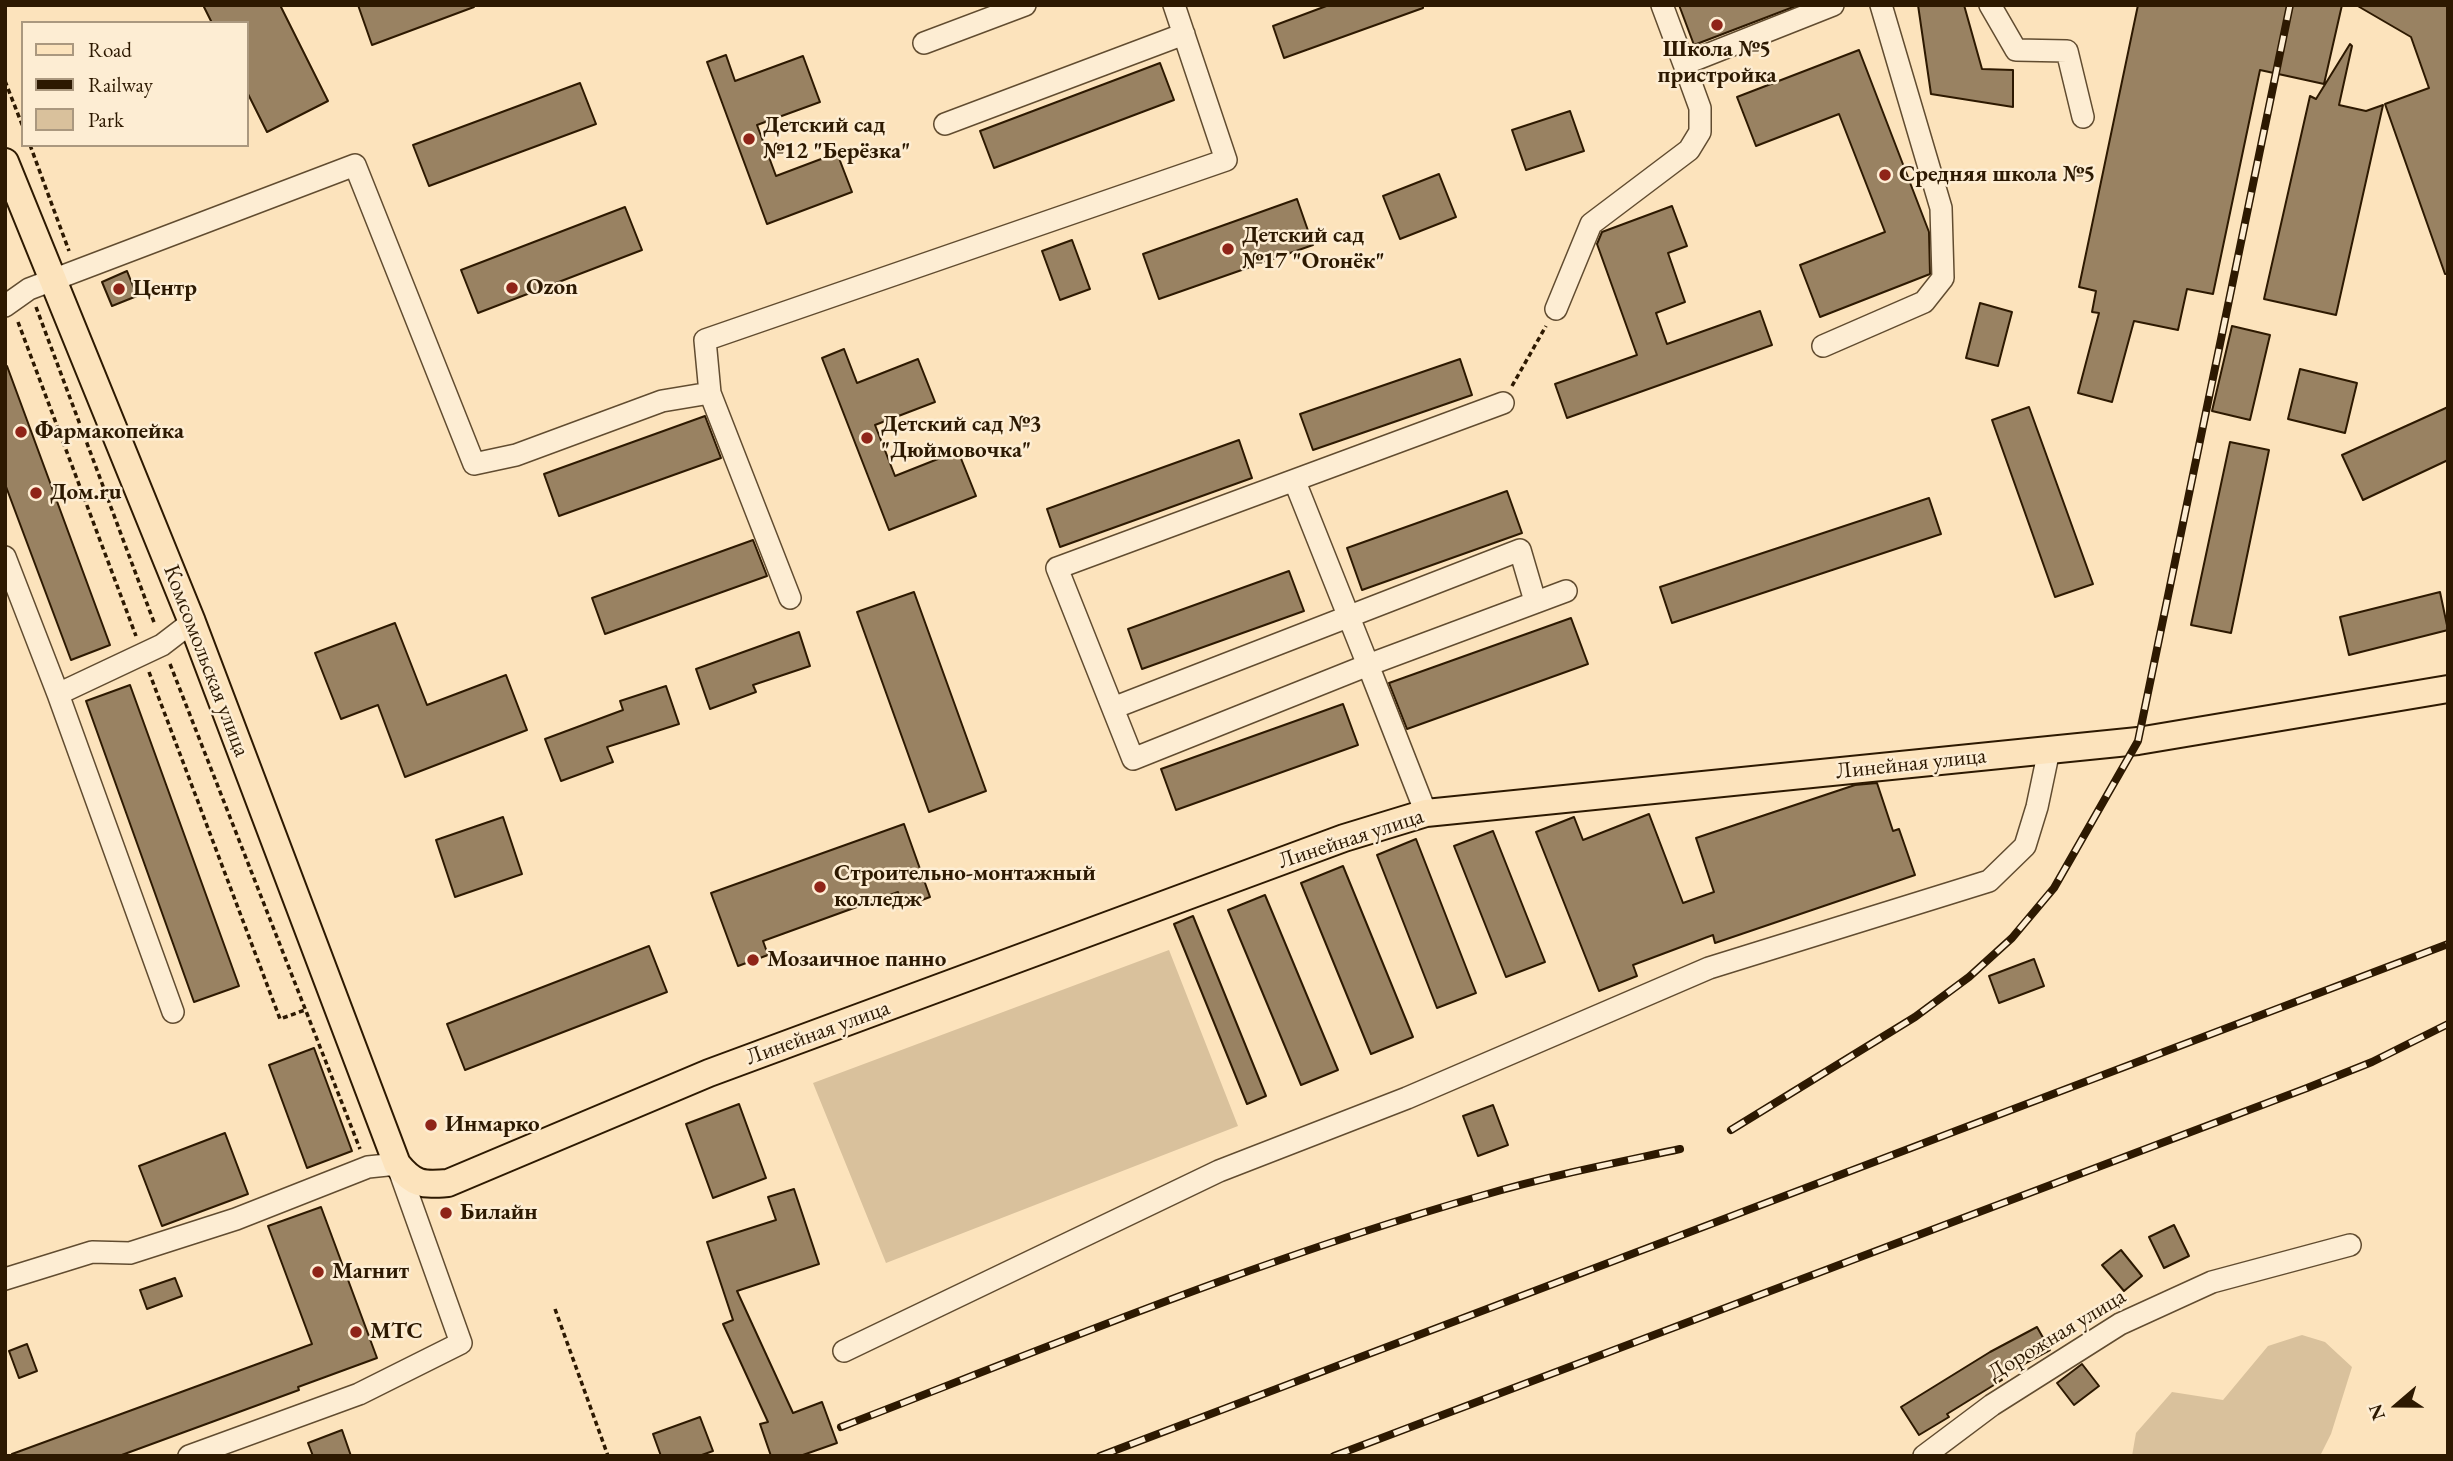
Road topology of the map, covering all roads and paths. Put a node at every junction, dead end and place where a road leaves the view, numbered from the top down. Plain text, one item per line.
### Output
1 (1025, 5) edge
2 (1174, 5) edge
3 (1662, 5) edge
4 (1833, 5) edge
5 (1881, 5) edge
6 (1990, 5) edge
7 (1184, 34) junction
8 (924, 43) dead end
9 (1684, 65) junction
10 (5, 81) edge
11 (2083, 117) dead end
12 (21, 122) edge
13 (945, 124) dead end
14 (5, 162) edge
15 (41, 285) junction
16 (5, 306) edge
17 (1556, 309) joint
18 (1823, 346) dead end
19 (710, 393) junction
20 (1503, 404) joint
21 (1296, 482) junction
22 (5, 557) edge
23 (1566, 591) dead end
24 (790, 598) dead end
25 (1535, 601) junction
26 (1348, 617) junction
27 (192, 622) junction
28 (162, 645) junction
29 (1368, 665) junction
30 (2448, 689) edge
31 (58, 694) junction
32 (1113, 708) junction
33 (2049, 750) junction
34 (1426, 813) junction
35 (173, 1013) dead end
36 (397, 1164) junction
37 (368, 1167) junction
38 (2350, 1245) dead end
39 (5, 1279) edge
40 (555, 1309) dead end
41 (844, 1351) dead end
42 (189, 1456) edge
43 (608, 1456) edge
44 (1924, 1456) edge

1 - 8 street
2 - 7 street
3 - 9 street
4 - 9 street
5 - 18 street
6 - 11 street
7 - 13 street
7 - 19 street
9 - 17 street
10 - 12 path
14 - 15 main road, Комсомольская улица
15 - 16 street
15 - 19 street
15 - 27 main road, Комсомольская улица
15 - 28 path
17 - 20 path
19 - 24 street
20 - 21 street
21 - 26 street
21 - 32 street
22 - 31 street
23 - 25 street
25 - 26 street
25 - 29 street
26 - 29 street
26 - 32 street
27 - 28 street
27 - 36 main road, Комсомольская улица
28 - 31 street
28 - 37 path
29 - 32 street
29 - 34 street
30 - 33 main road, Линейная улица
31 - 35 street
33 - 34 main road, Линейная улица
33 - 41 street
34 - 36 main road, Линейная улица
36 - 37 street
36 - 42 street
37 - 39 street
38 - 44 street, Дорожная улица
40 - 43 path

